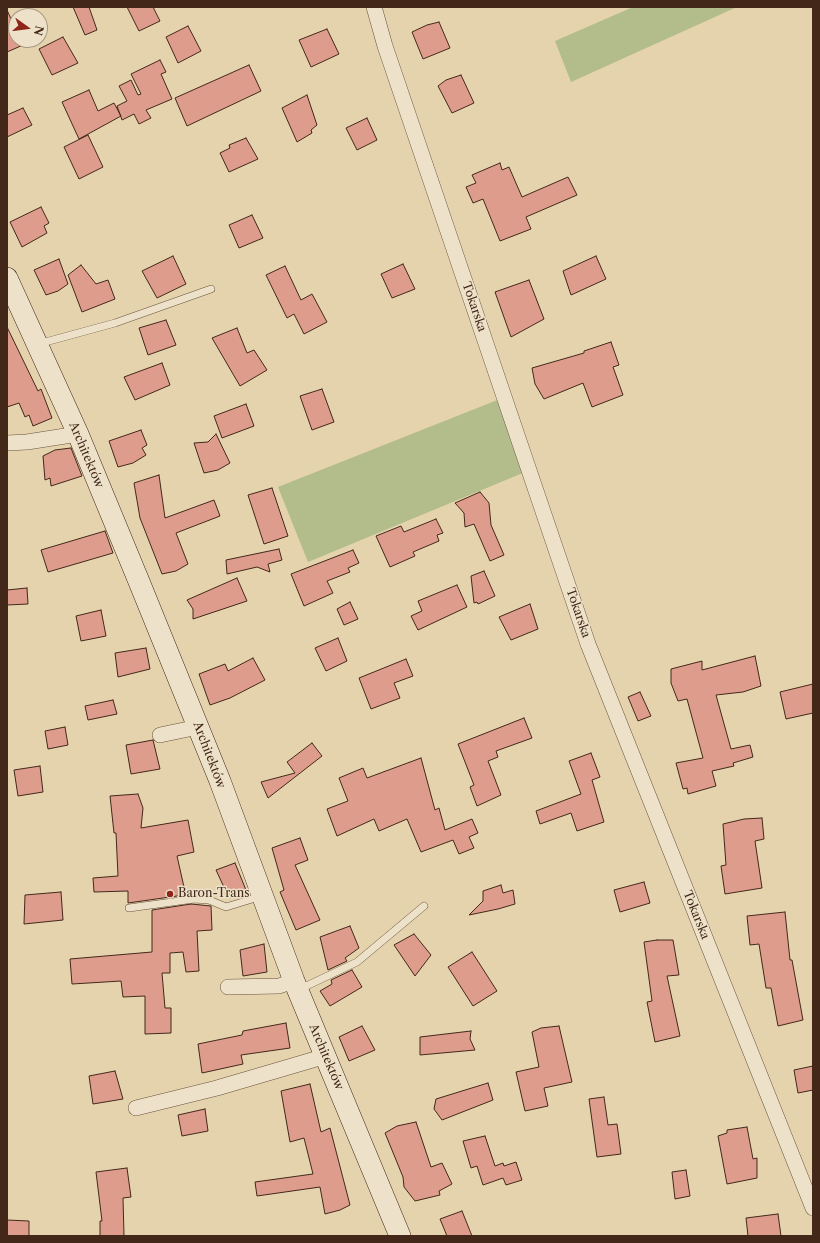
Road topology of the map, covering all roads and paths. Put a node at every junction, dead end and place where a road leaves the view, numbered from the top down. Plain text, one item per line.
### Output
1 (374, 7) edge
2 (7, 278) edge
3 (212, 289) dead end
4 (38, 344) junction
5 (78, 434) junction
6 (7, 443) edge
7 (198, 727) junction
8 (160, 735) dead end
9 (262, 896) junction
10 (424, 906) dead end
11 (129, 908) dead end
12 (296, 986) junction
13 (228, 987) dead end
14 (326, 1056) junction
15 (136, 1108) dead end
16 (813, 1208) edge
17 (400, 1236) edge

1 - 16 street, Tokarska
2 - 4 street, Architektów
3 - 4 lane
4 - 5 street, Architektów
5 - 6 street
5 - 7 street, Architektów
7 - 8 street
7 - 9 street, Architektów
9 - 11 lane
9 - 12 street, Architektów
10 - 12 lane
12 - 13 street
12 - 14 street, Architektów
14 - 15 street
14 - 17 street, Architektów

